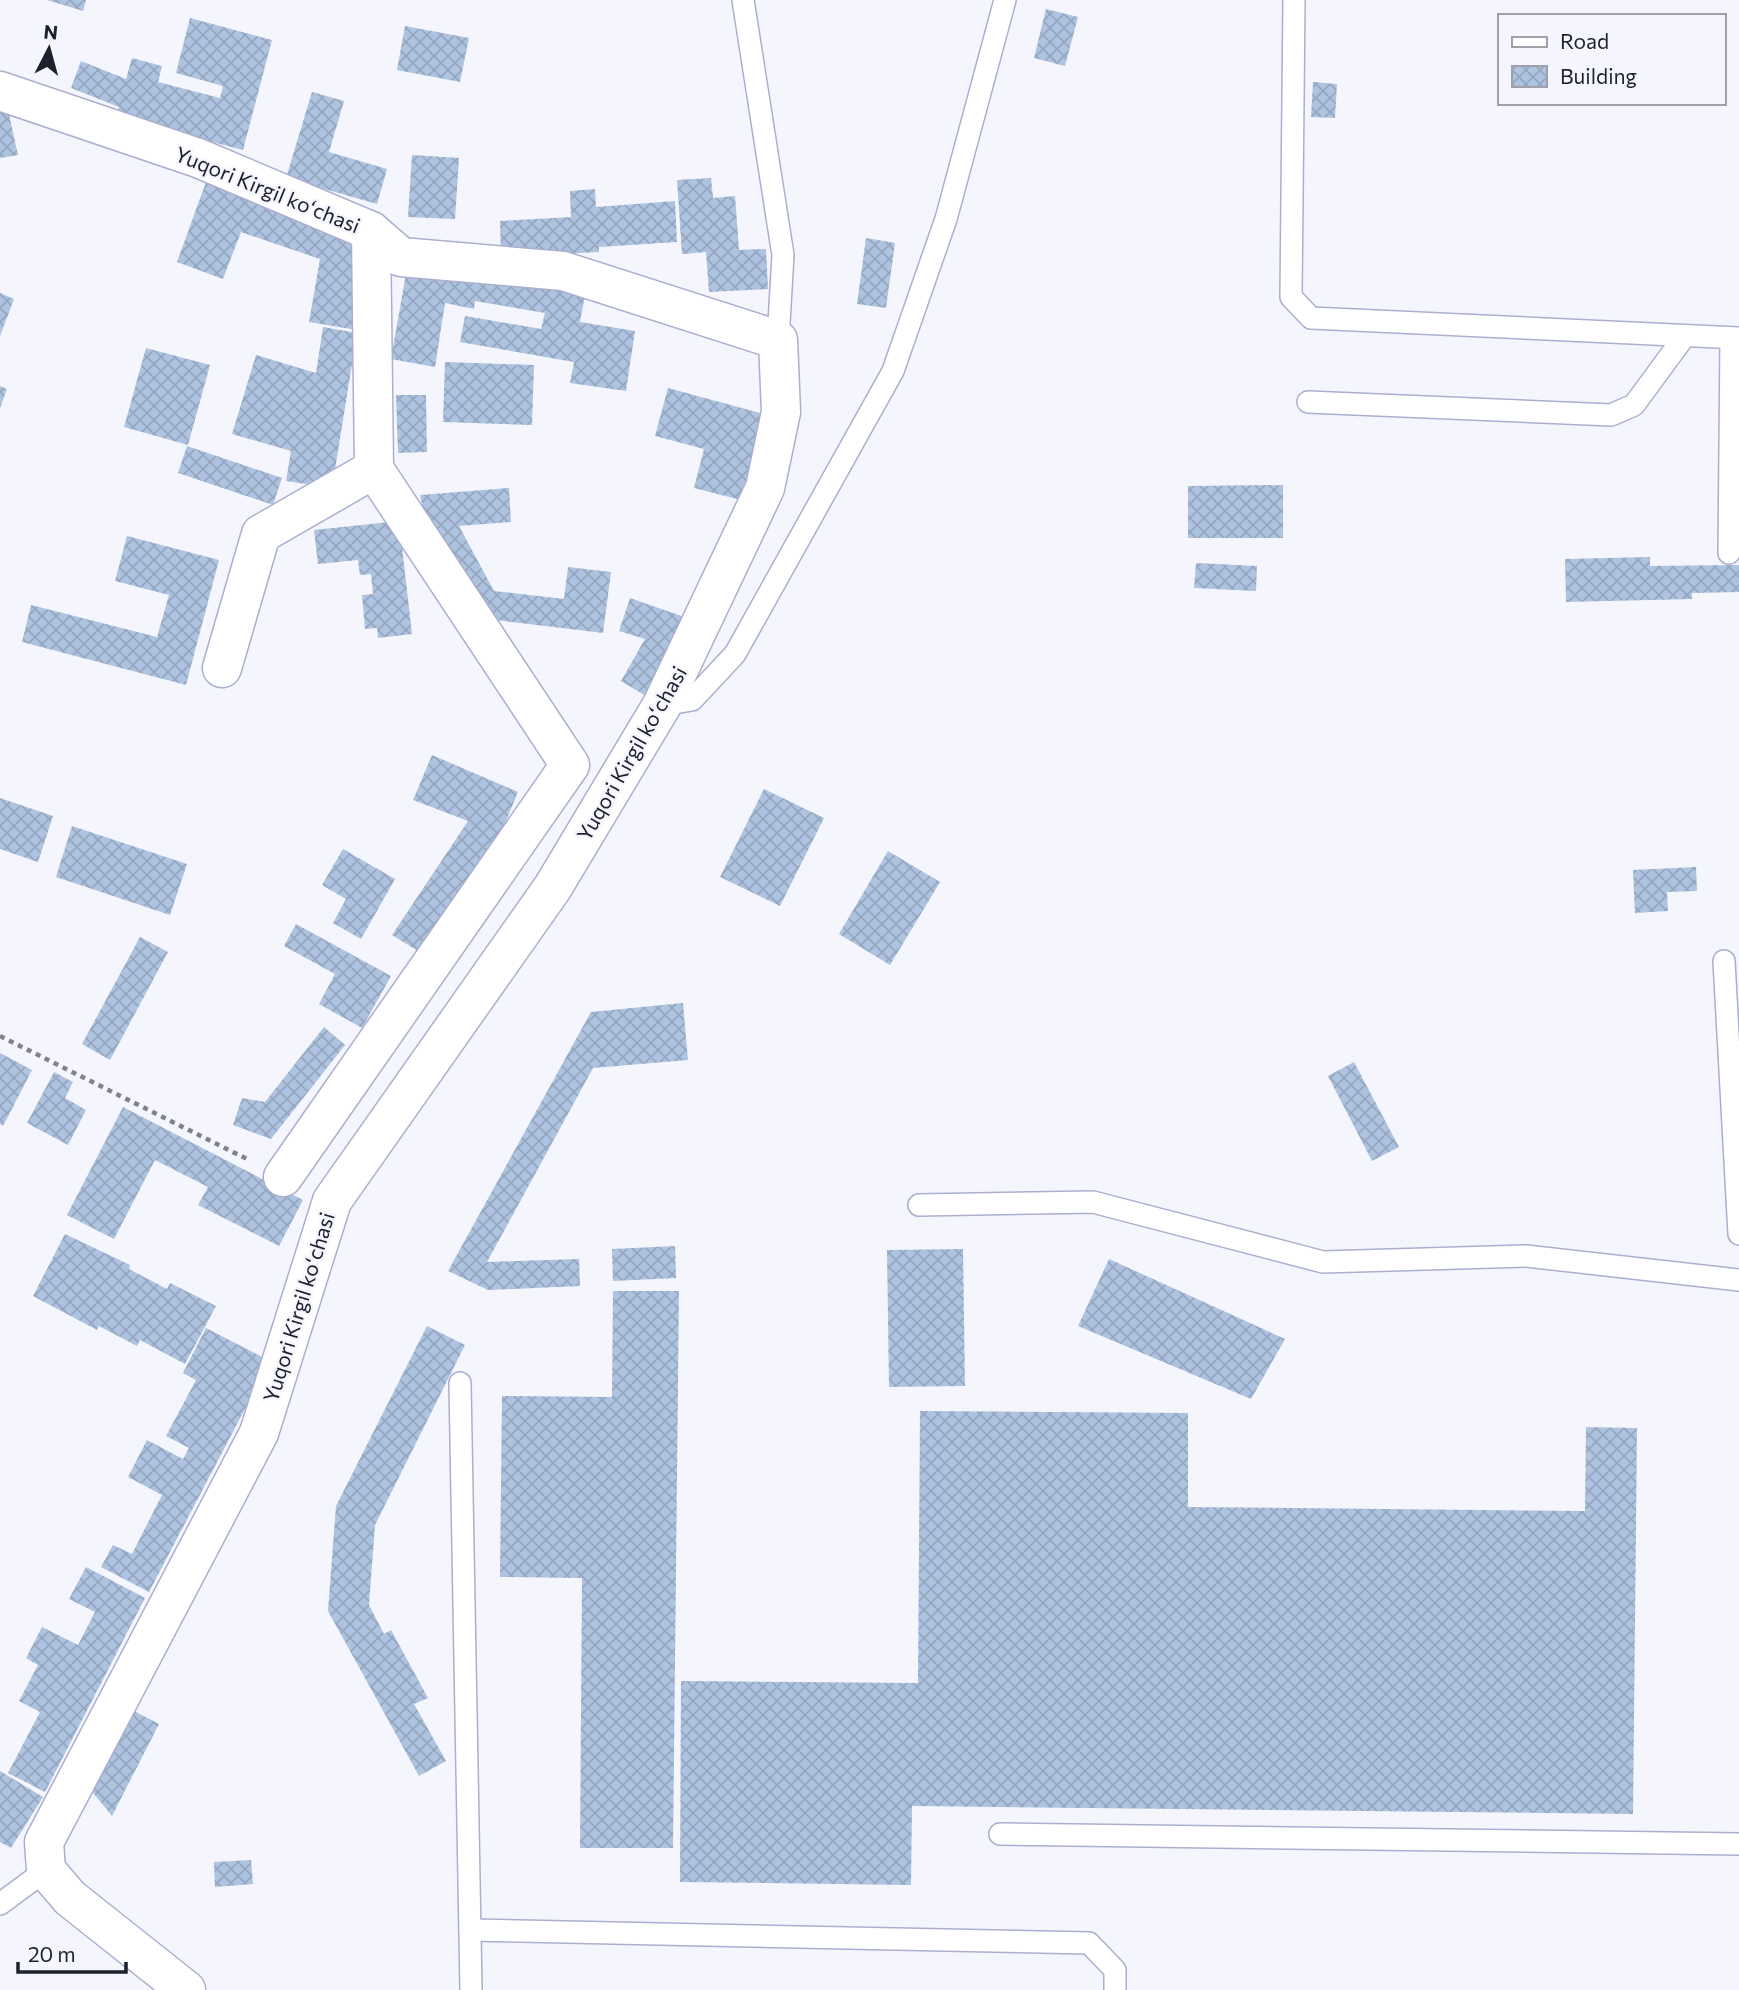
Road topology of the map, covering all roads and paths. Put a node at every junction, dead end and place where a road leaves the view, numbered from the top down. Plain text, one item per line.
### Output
1 (743, 0) edge
2 (1005, 0) edge
3 (1294, 0) edge
4 (0, 90) edge
5 (371, 231) junction
6 (1684, 337) junction
7 (1735, 338) edge
8 (778, 340) junction
9 (1308, 402) dead end
10 (374, 469) junction
11 (1729, 553) dead end
12 (222, 668) dead end
13 (662, 705) junction
14 (1724, 961) dead end
15 (0, 1036) edge
16 (283, 1177) joint
17 (919, 1205) dead end
18 (1739, 1234) edge
19 (1739, 1280) edge
20 (460, 1383) dead end
21 (1000, 1834) dead end
22 (1739, 1844) edge
23 (46, 1870) junction
24 (0, 1904) edge
25 (470, 1930) junction
26 (186, 1990) edge
27 (471, 1990) edge
28 (1115, 1990) edge

1 - 8 lane
2 - 13 lane
3 - 6 lane
4 - 5 street, Yuqori Kirgil koʻchasi
5 - 8 street, Yuqori Kirgil koʻchasi
5 - 10 street
6 - 7 lane
6 - 9 lane
7 - 11 lane
8 - 13 street, Yuqori Kirgil koʻchasi
10 - 12 street
10 - 16 street
13 - 23 street, Yuqori Kirgil koʻchasi
14 - 18 lane
15 - 16 path
17 - 19 lane
20 - 25 lane
21 - 22 lane
23 - 24 lane
23 - 26 street
25 - 27 lane
25 - 28 lane

